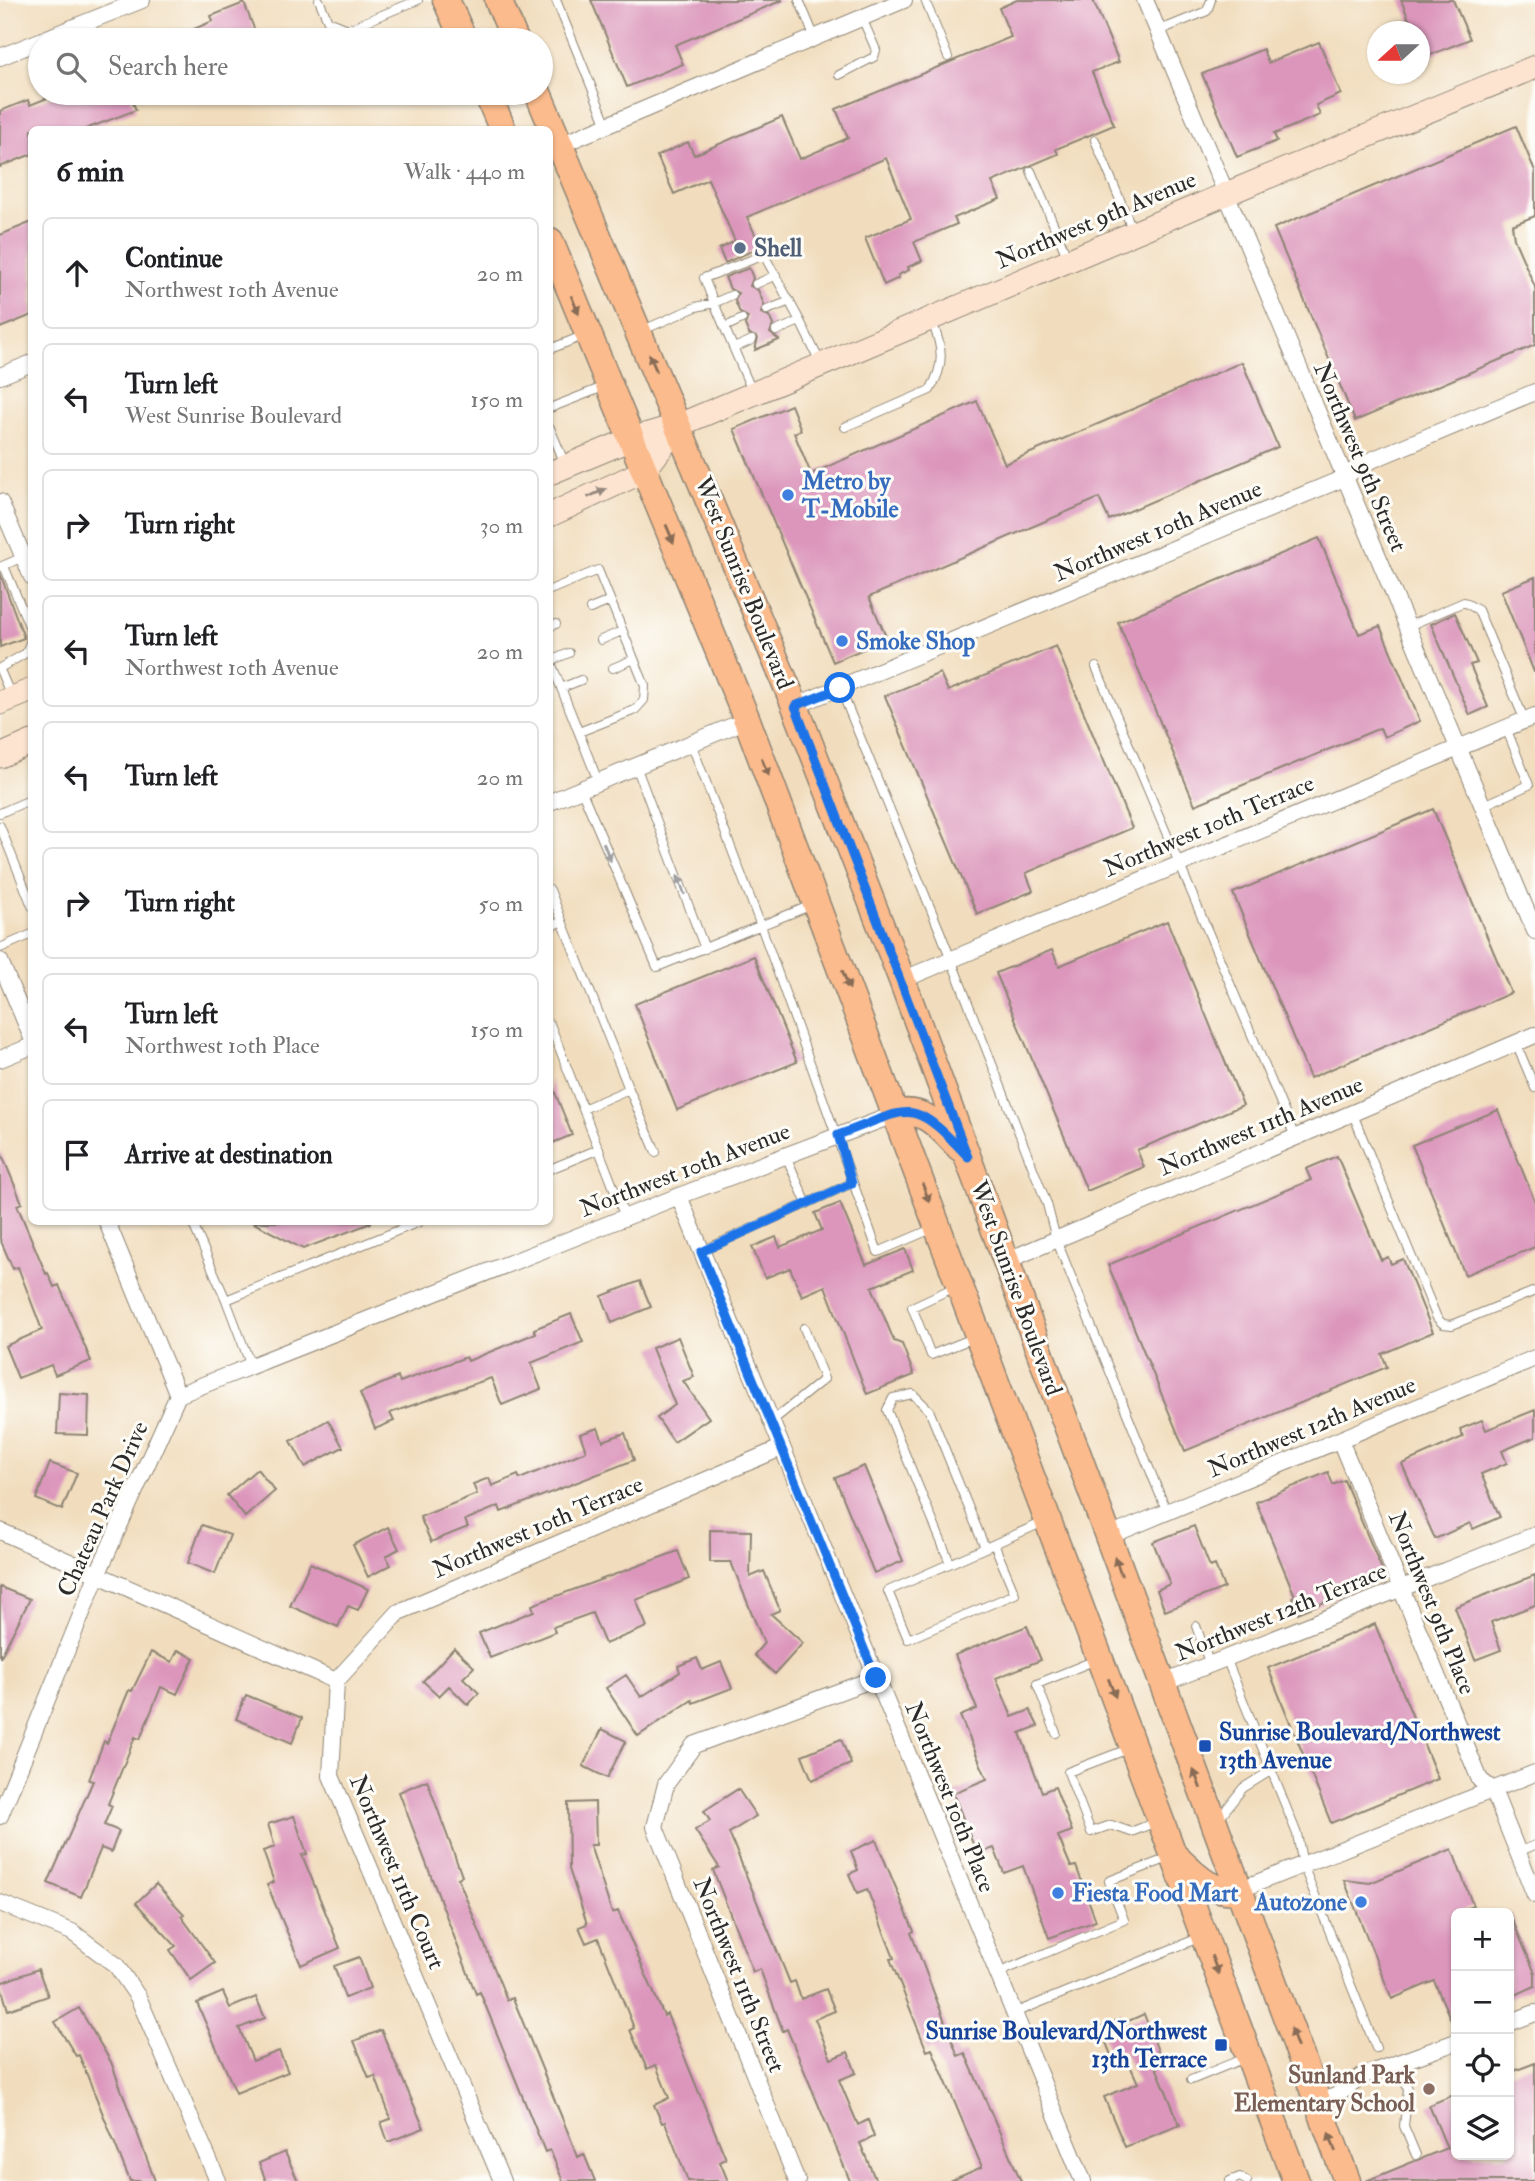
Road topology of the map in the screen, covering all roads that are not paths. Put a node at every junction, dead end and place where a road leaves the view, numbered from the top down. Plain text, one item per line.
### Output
1 (142, 0) edge
2 (319, 0) edge
3 (418, 0) edge
4 (446, 0) edge
5 (498, 0) edge
6 (556, 0) edge
7 (799, 0) edge
8 (904, 0) edge
9 (925, 0) edge
10 (1145, 0) edge
11 (1212, 0) edge
12 (869, 10) edge
13 (73, 28) edge
14 (346, 28) edge
15 (350, 28) edge
16 (459, 28) edge
17 (510, 28) edge
18 (1158, 31) junction
19 (815, 38) junction
20 (28, 46) edge
21 (0, 57) edge
22 (948, 57) dead end
23 (1535, 66) edge
24 (839, 75) dead end
25 (492, 105) edge
26 (543, 105) edge
27 (607, 125) junction
28 (501, 126) edge
29 (552, 126) edge
30 (553, 128) edge
31 (1095, 140) dead end
32 (560, 145) junction
33 (1031, 171) dead end
34 (1226, 194) junction
35 (1134, 233) junction
36 (553, 249) edge
37 (1068, 260) junction
38 (776, 275) junction
39 (756, 284) dead end
40 (732, 295) dead end
41 (790, 300) junction
42 (714, 303) junction
43 (767, 310) dead end
44 (743, 319) dead end
45 (930, 319) junction
46 (800, 321) junction
47 (725, 327) junction
48 (639, 331) junction
49 (776, 331) dead end
50 (587, 334) junction
51 (752, 340) dead end
52 (553, 348) edge
53 (734, 348) junction
54 (28, 365) edge
55 (822, 365) junction
56 (0, 376) edge
57 (608, 384) junction
58 (1535, 392) edge
59 (754, 394) junction
60 (553, 407) edge
61 (679, 425) junction
62 (845, 427) dead end
63 (631, 439) junction
64 (553, 446) edge
65 (557, 469) edge
66 (644, 471) junction
67 (1344, 478) junction
68 (0, 502) edge
69 (553, 514) edge
70 (23, 557) junction
71 (2, 566) edge
72 (28, 568) edge
73 (553, 589) edge
74 (610, 601) junction
75 (590, 609) dead end
76 (28, 622) edge
77 (1406, 627) junction
78 (622, 631) junction
79 (601, 640) dead end
80 (28, 648) edge
81 (569, 653) dead end
82 (553, 659) edge
83 (634, 659) junction
84 (613, 667) dead end
85 (1096, 667) dead end
86 (553, 668) edge
87 (0, 669) edge
88 (581, 680) dead end
89 (561, 688) junction
90 (840, 688) junction
91 (14, 697) edge
92 (795, 706) junction
93 (1530, 718) edge
94 (747, 720) junction
95 (1506, 728) junction
96 (579, 732) junction
97 (691, 743) junction
98 (28, 744) edge
99 (1457, 749) junction
100 (0, 756) edge
101 (636, 766) junction
102 (598, 782) junction
103 (582, 789) junction
104 (28, 801) edge
105 (553, 801) edge
106 (1482, 806) junction
107 (0, 813) edge
108 (0, 826) edge
109 (1180, 862) junction
110 (28, 896) edge
111 (553, 898) edge
112 (817, 903) junction
113 (562, 921) junction
114 (553, 926) edge
115 (761, 926) junction
116 (1535, 931) edge
117 (28, 935) edge
118 (0, 948) edge
119 (705, 949) junction
120 (949, 960) junction
121 (0, 961) edge
122 (902, 981) junction
123 (28, 1028) edge
124 (1535, 1035) edge
125 (553, 1039) edge
126 (1516, 1043) junction
127 (28, 1048) edge
128 (0, 1059) edge
129 (1535, 1088) edge
130 (629, 1089) junction
131 (583, 1109) junction
132 (1352, 1112) junction
133 (897, 1114) junction
134 (838, 1135) junction
135 (1295, 1137) junction
136 (598, 1149) junction
137 (656, 1152) dead end
138 (786, 1156) junction
139 (968, 1157) junction
140 (553, 1168) edge
141 (852, 1183) junction
142 (679, 1196) junction
143 (807, 1204) junction
144 (625, 1217) junction
145 (193, 1225) edge
146 (412, 1225) edge
147 (113, 1226) edge
148 (939, 1227) junction
149 (1056, 1239) junction
150 (701, 1252) junction
151 (1006, 1261) junction
152 (960, 1284) junction
153 (1535, 1291) edge
154 (226, 1300) junction
155 (804, 1328) dead end
156 (980, 1336) junction
157 (1535, 1358) edge
158 (251, 1366) junction
159 (178, 1395) junction
160 (771, 1422) junction
161 (1340, 1440) junction
162 (781, 1448) junction
163 (1167, 1512) junction
164 (1048, 1520) junction
165 (0, 1531) edge
166 (1535, 1535) edge
167 (1107, 1536) junction
168 (994, 1544) junction
169 (985, 1548) junction
170 (950, 1563) junction
171 (98, 1573) junction
172 (1402, 1587) junction
173 (1196, 1626) dead end
174 (1100, 1658) junction
175 (1226, 1658) junction
176 (1210, 1665) junction
177 (876, 1678) junction
178 (336, 1681) junction
179 (1161, 1684) junction
180 (1056, 1733) dead end
181 (1134, 1747) junction
182 (1272, 1770) junction
183 (1535, 1773) edge
184 (1493, 1790) junction
185 (0, 1816) edge
186 (1161, 1820) junction
187 (1214, 1826) junction
188 (1535, 1845) edge
189 (1518, 1852) junction
190 (1174, 1855) junction
191 (1303, 1865) junction
192 (1239, 1890) junction
193 (1535, 1895) edge
194 (0, 1903) edge
195 (1204, 1935) junction
196 (998, 1973) junction
197 (1014, 2013) junction
198 (1535, 2013) edge
199 (1514, 2020) edge
200 (1451, 2044) edge
201 (1376, 2048) dead end
202 (1249, 2056) junction
203 (1399, 2063) junction
204 (1191, 2080) dead end
205 (1318, 2102) junction
206 (1416, 2155) dead end
207 (218, 2181) edge
208 (502, 2181) edge
209 (797, 2181) edge
210 (1083, 2181) edge
211 (1230, 2181) edge
212 (1247, 2181) edge
213 (1296, 2181) edge
214 (1347, 2181) edge

1 - 13 street
2 - 14 lane
3 - 15 lane
4 - 16 main road
5 - 17 main road
6 - 27 lane
7 - 19 lane
8 - 12 street
9 - 22 lane
10 - 18 street, Northwest 9th Street
11 - 18 lane
12 - 19 street
12 - 24 lane
18 - 34 street, Northwest 9th Street
19 - 27 street
20 - 21 street
23 - 34 main road, Northwest 9th Avenue
25 - 28 main road
26 - 29 main road, West Sunrise Boulevard
27 - 32 street
30 - 32 main road, West Sunrise Boulevard
31 - 35 lane
32 - 48 main road, West Sunrise Boulevard
33 - 37 lane
34 - 35 main road, Northwest 9th Avenue
34 - 67 street, Northwest 9th Street
35 - 37 main road, Northwest 9th Avenue
36 -> 50 main road, West Sunrise Boulevard
37 - 45 main road, Northwest 9th Avenue
38 - 39 lane
38 - 41 lane
38 - 42 lane
40 - 42 lane
41 - 43 lane
41 - 46 lane
42 - 47 lane
42 - 48 lane
44 - 47 lane
45 - 55 main road, Northwest 9th Avenue
45 - 62 lane
46 - 49 lane
46 - 55 lane
47 - 53 lane
61 -> 48 main road, West Sunrise Boulevard
50 - 52 lane
50 - 57 main road, West Sunrise Boulevard
51 - 53 lane
53 - 59 lane
54 - 56 street
55 - 59 main road, Northwest 9th Avenue
57 - 60 lane
57 - 63 main road, West Sunrise Boulevard
58 - 67 street, Northwest 10th Avenue
59 - 61 main road, Northwest 9th Avenue
61 - 63 main road, Northwest 9th Avenue
61 - 66 main road
61 - 92 main road, West Sunrise Boulevard
63 - 65 main road, Northwest 9th Avenue
63 - 66 main road, West Sunrise Boulevard
64 - 65 lane
69 -> 66 main road
66 -> 94 main road, West Sunrise Boulevard
67 - 77 street, Northwest 9th Street
67 - 90 street, Northwest 10th Avenue
68 - 70 street
70 - 71 lane
70 - 72 street
71 - 76 lane
73 - 74 lane
74 - 75 lane
74 - 78 lane
77 - 93 lane
77 - 99 street, Northwest 9th Street
78 - 79 lane
78 - 83 lane
80 - 87 lane
81 - 82 lane
83 - 84 lane
83 - 96 lane
85 - 109 lane
86 - 89 lane
87 - 91 lane
88 - 89 lane
89 - 96 lane
90 - 92 street, Northwest 10th Avenue
90 - 120 lane
92 - 122 main road, West Sunrise Boulevard
93 - 95 street, Northwest 10th Terrace
94 - 97 street
94 -> 112 main road, West Sunrise Boulevard
95 - 99 street, Northwest 10th Terrace
95 - 106 lane
96 - 102 lane
97 - 101 street
97 - 115 lane
98 - 100 main road
99 - 106 street, Northwest 9th Street
99 - 109 street, Northwest 10th Terrace
101 - 102 street
119 -> 101 lane
102 - 103 street
103 - 105 street
103 -> 119 lane
104 - 107 lane
106 - 116 street, Northwest 9th Street
108 - 110 lane
109 - 120 street, Northwest 10th Terrace
109 - 135 lane
111 - 113 lane
112 - 115 lane
112 -> 133 main road, West Sunrise Boulevard
113 - 114 lane
113 - 130 lane
115 - 119 lane
115 - 134 lane
117 - 118 lane
120 - 122 street, Northwest 10th Terrace
120 - 149 lane
121 - 123 street
122 - 139 main road, West Sunrise Boulevard
124 - 126 street, Northwest 11th Avenue
125 - 131 lane
126 - 129 lane
126 - 132 street, Northwest 11th Avenue
127 - 128 street
130 - 131 lane
130 - 137 lane
131 - 136 lane
132 - 135 street, Northwest 11th Avenue
132 - 153 lane
133 - 134 street, Northwest 10th Avenue
133 - 139 main road
133 -> 148 main road, West Sunrise Boulevard
134 - 138 street, Northwest 10th Avenue
134 - 141 lane
135 - 149 street, Northwest 11th Avenue
136 - 140 lane
136 - 144 lane
138 - 142 street, Northwest 10th Avenue
138 - 143 lane
139 - 151 main road, West Sunrise Boulevard
141 - 143 lane
141 - 148 lane
142 - 144 street, Northwest 10th Avenue
142 - 150 street, Northwest 10th Place
143 - 150 lane
144 - 158 street, Northwest 10th Avenue
145 - 154 lane
146 - 154 lane
147 - 159 street
148 - 152 main road, West Sunrise Boulevard
149 - 151 street, Northwest 11th Avenue
149 - 163 lane
150 - 160 street, Northwest 10th Place
151 - 167 main road, West Sunrise Boulevard
152 - 156 main road, West Sunrise Boulevard
152 - 156 lane
154 - 158 lane
155 - 160 lane
156 - 164 main road, West Sunrise Boulevard
157 - 161 street, Northwest 12th Avenue
158 - 159 street, Northwest 10th Avenue
159 - 171 street, Chateau Park Drive
160 - 162 street, Northwest 10th Place
161 - 163 street, Northwest 12th Avenue
161 - 172 street, Northwest 9th Place
162 - 177 street, Northwest 10th Place
162 - 178 street, Northwest 10th Terrace
163 - 167 street, Northwest 12th Avenue
164 - 168 lane
164 - 174 main road, West Sunrise Boulevard
165 - 171 street
166 - 172 street, Northwest 12th Terrace
179 -> 167 main road, West Sunrise Boulevard
168 - 169 lane
168 - 170 lane
169 - 170 lane
169 - 170 lane
171 - 178 street
171 - 185 street, Chateau Park Drive
172 - 175 street, Northwest 12th Terrace
172 - 184 street, Northwest 9th Place
173 - 176 lane
174 - 180 lane
174 -> 181 main road, West Sunrise Boulevard
175 - 176 street, Northwest 12th Terrace
175 - 182 lane
176 - 179 street, Northwest 12th Terrace
177 - 196 street, Northwest 10th Place
177 - 209 street, Northwest 11th Street
178 - 208 street, Northwest 11th Court
187 -> 179 main road, West Sunrise Boulevard
181 - 186 main road, West Sunrise Boulevard
181 - 186 lane
182 - 187 lane
182 - 191 lane
183 - 184 street
184 - 189 street, Northwest 9th Place
184 - 191 street
186 - 190 main road, West Sunrise Boulevard
187 - 192 main road, West Sunrise Boulevard
188 - 189 lane
189 - 193 street, Northwest 9th Place
190 - 192 main road
190 - 195 main road, West Sunrise Boulevard
190 - 196 lane
191 - 192 street
191 - 201 lane
205 -> 192 main road, West Sunrise Boulevard
194 - 207 street
195 - 197 lane
195 -> 202 main road, West Sunrise Boulevard
196 - 197 street, Northwest 10th Place
197 - 210 street, Northwest 10th Place
198 - 199 street
200 - 203 street
202 - 204 lane
202 - 213 main road, West Sunrise Boulevard
203 - 205 street
203 - 206 lane
214 -> 205 main road, West Sunrise Boulevard
211 - 212 lane

